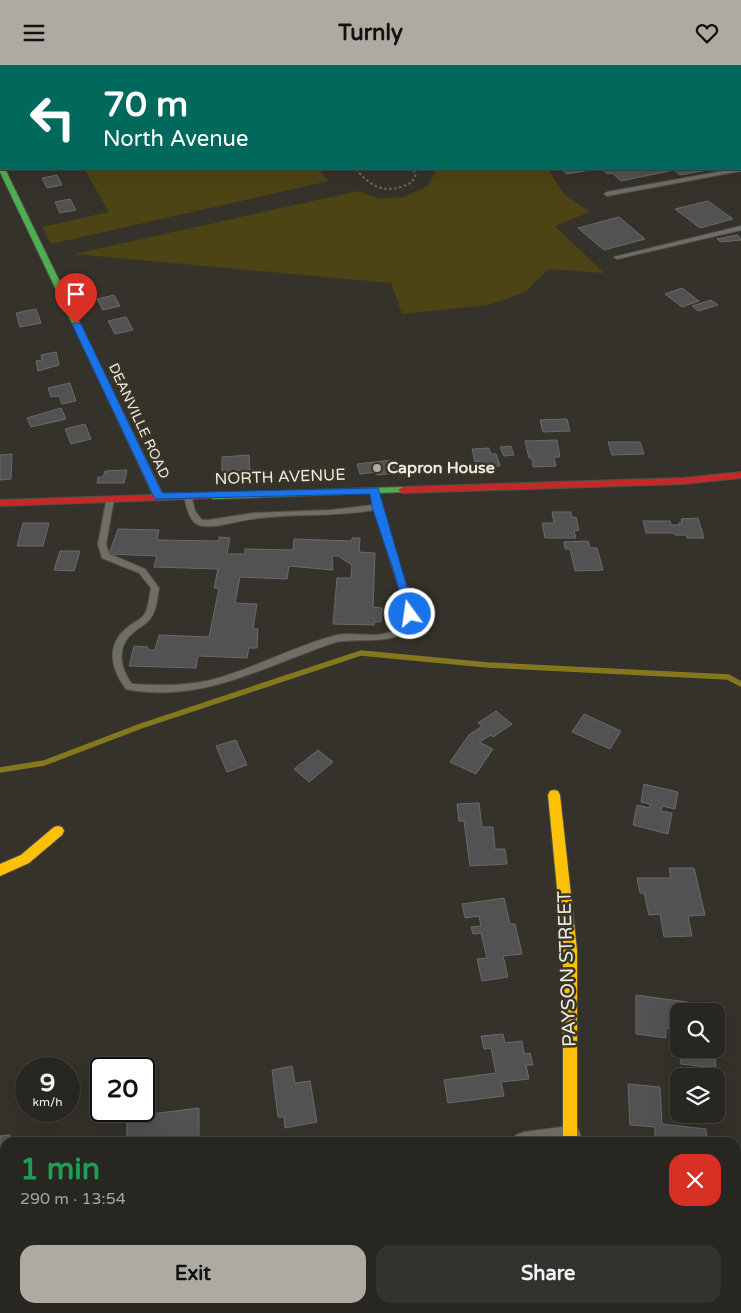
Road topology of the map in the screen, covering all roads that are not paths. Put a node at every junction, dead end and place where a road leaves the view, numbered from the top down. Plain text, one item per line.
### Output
1 (3, 170) edge
2 (736, 170) edge
3 (607, 194) dead end
4 (741, 228) edge
5 (617, 257) dead end
6 (741, 475) edge
7 (375, 491) junction
8 (188, 496) junction
9 (159, 497) junction
10 (110, 499) junction
11 (0, 503) edge
12 (377, 507) junction
13 (554, 795) dead end
14 (58, 831) dead end
15 (0, 870) edge
16 (570, 1137) edge

1 - 9 street, DEANVILLE ROAD
2 - 3 lane
4 - 5 lane
6 - 7 street, NORTH AVENUE
7 - 8 street, NORTH AVENUE
7 - 12 lane
8 - 9 street, NORTH AVENUE
8 - 12 lane
9 - 10 street, NORTH AVENUE
10 - 11 street, NORTH AVENUE
10 - 12 lane
13 - 16 street, PAYSON STREET
14 - 15 street

